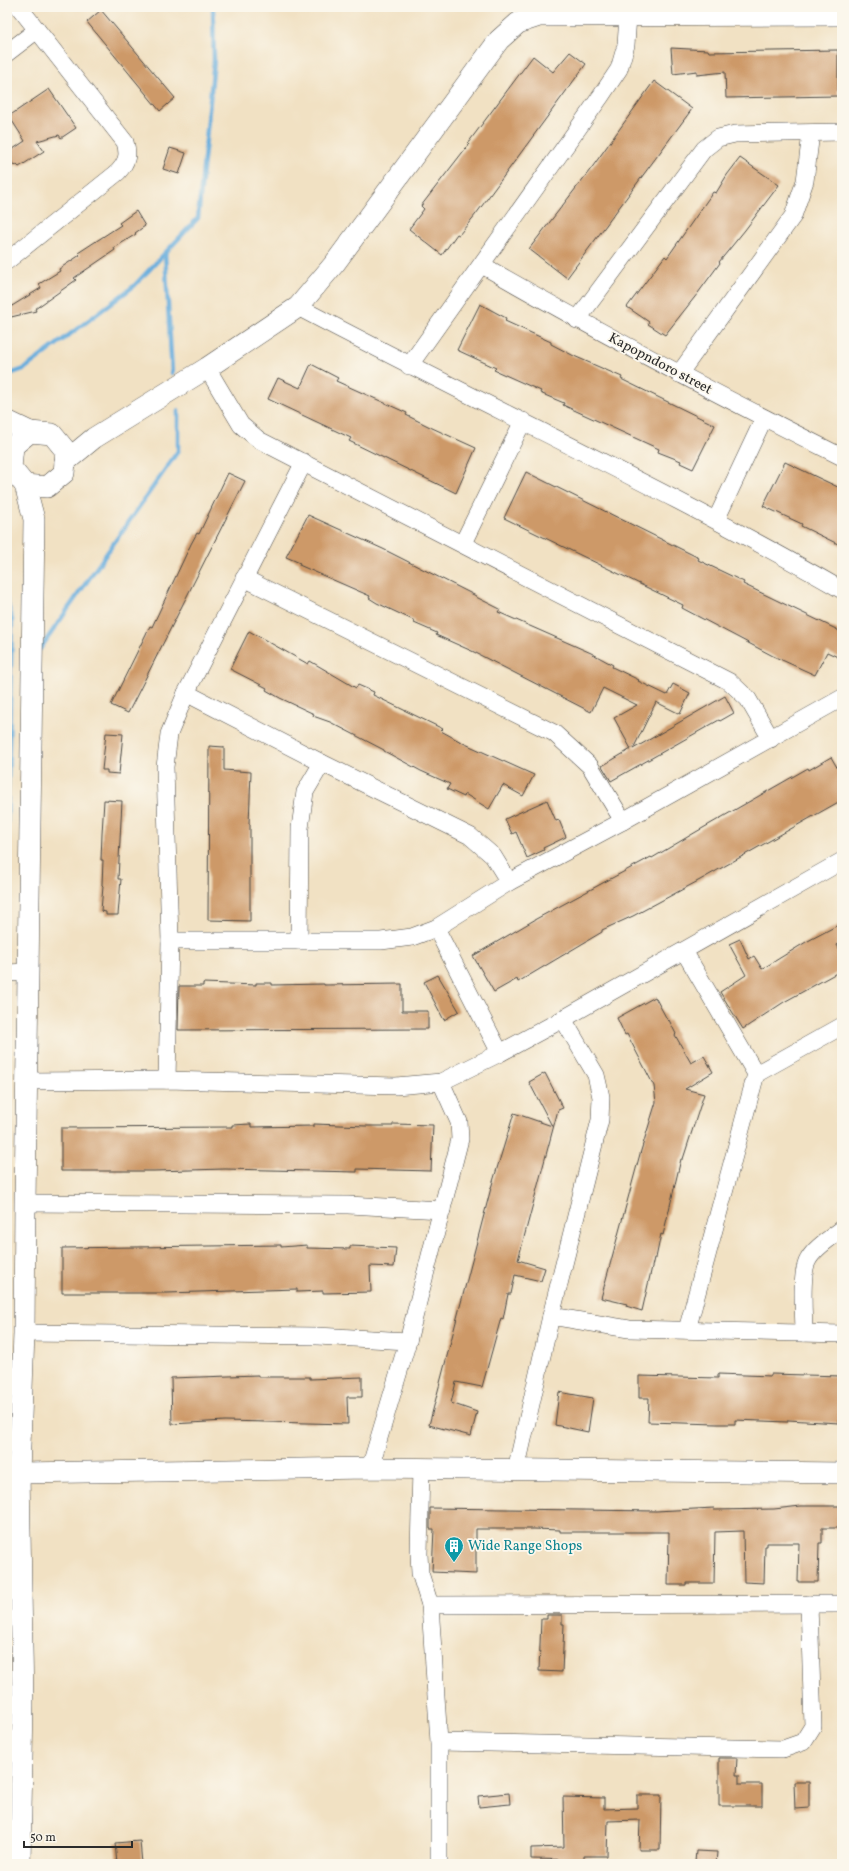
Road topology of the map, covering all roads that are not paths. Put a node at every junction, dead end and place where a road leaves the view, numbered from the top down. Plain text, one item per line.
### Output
1 (19, 7) edge
2 (842, 15) edge
3 (628, 16) junction
4 (37, 30) junction
5 (7, 53) edge
6 (842, 132) edge
7 (811, 133) junction
8 (7, 261) edge
9 (482, 265) junction
10 (298, 307) junction
11 (577, 320) junction
12 (408, 366) junction
13 (207, 368) junction
14 (679, 374) junction
15 (764, 418) junction
16 (7, 421) edge
17 (523, 421) junction
18 (30, 432) junction
19 (52, 434) junction
20 (94, 438) junction
21 (10, 443) edge
22 (842, 457) edge
23 (65, 462) junction
24 (304, 462) junction
25 (25, 485) junction
26 (47, 487) junction
27 (34, 519) junction
28 (716, 520) junction
29 (463, 544) junction
30 (244, 578) junction
31 (842, 590) edge
32 (186, 693) junction
33 (842, 698) edge
34 (771, 739) junction
35 (322, 764) junction
36 (623, 821) junction
37 (842, 861) edge
38 (509, 882) junction
39 (436, 928) junction
40 (170, 941) junction
41 (299, 941) junction
42 (684, 951) junction
43 (28, 972) junction
44 (7, 973) edge
45 (563, 1019) junction
46 (842, 1026) edge
47 (500, 1053) junction
48 (756, 1074) junction
49 (168, 1080) junction
50 (27, 1081) junction
51 (441, 1082) junction
52 (24, 1203) junction
53 (442, 1210) junction
54 (842, 1229) edge
55 (551, 1316) junction
56 (686, 1330) junction
57 (24, 1333) junction
58 (804, 1333) junction
59 (842, 1334) edge
60 (408, 1341) junction
61 (370, 1468) junction
62 (421, 1468) junction
63 (516, 1470) junction
64 (19, 1473) junction
65 (842, 1473) edge
66 (808, 1604) junction
67 (842, 1604) edge
68 (430, 1605) junction
69 (15, 1704) edge
70 (439, 1742) junction
71 (16, 1851) edge
72 (439, 1864) edge

1 - 4 street
2 - 3 street
3 - 9 street
3 - 10 street
4 - 5 street
4 - 8 street
6 - 7 street
7 - 11 street
7 - 14 street
9 - 11 street, Kapopndoro street
9 - 12 street
10 - 12 street
10 - 13 street
11 - 14 street, Kapopndoro street
12 - 17 street
13 - 20 street
13 - 24 street
14 - 15 street, Kapopndoro street
15 - 22 street, Kapopndoro street
15 - 28 street
16 - 18 street
17 - 28 street
17 - 29 street
18 - 19 street
18 - 21 street
19 - 20 street
19 - 23 street
20 - 23 street
21 - 25 street
23 - 26 street
24 - 29 street
24 - 30 street
25 - 26 street
25 - 27 street
26 - 27 street
27 - 43 street
28 - 31 street
29 - 34 street
30 - 32 street
30 - 36 street
32 - 35 street
32 - 40 street
33 - 34 street
34 - 36 street
35 - 38 street
35 - 41 street
36 - 38 street
37 - 42 street
38 - 39 street
39 - 41 street
39 - 47 street
40 - 41 street
40 - 49 street
42 - 45 street
42 - 48 street
43 - 44 street
43 - 50 street
45 - 47 street
45 - 55 street
46 - 48 street
47 - 51 street
48 - 56 street
49 - 50 street
49 - 51 street
50 - 52 street
51 - 53 street
52 - 53 street
52 - 57 street
53 - 60 street
54 - 58 street
55 - 56 street
55 - 63 street
56 - 58 street
57 - 60 street
57 - 64 street
58 - 59 street
60 - 61 street
61 - 62 street
61 - 64 street
62 - 63 street
62 - 68 street
63 - 65 street
64 - 69 street
66 - 67 street
66 - 68 street
66 - 70 street
68 - 70 street
69 - 71 street
70 - 72 street

